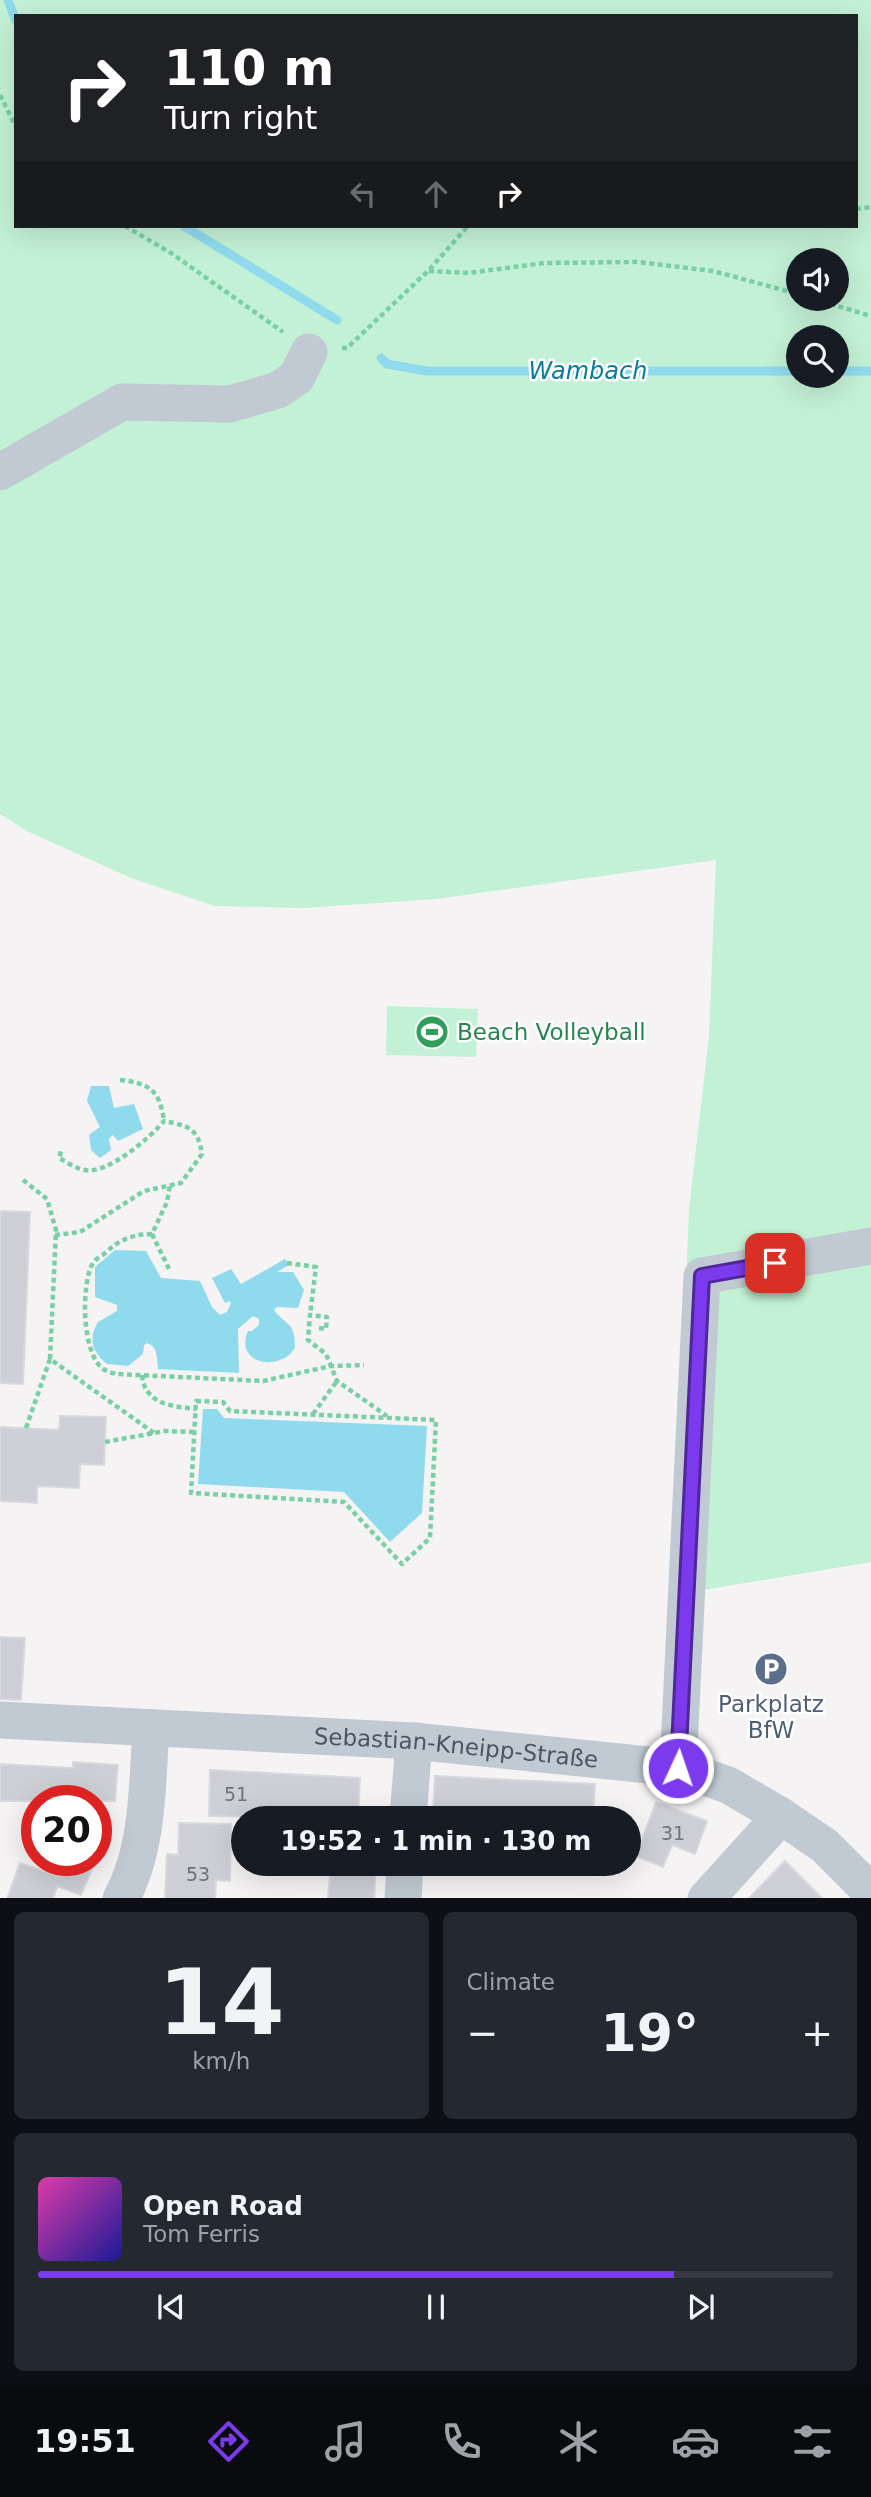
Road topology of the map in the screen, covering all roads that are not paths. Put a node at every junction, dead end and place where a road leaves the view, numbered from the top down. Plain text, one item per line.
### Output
1 (309, 352) road end
2 (0, 472) edge
3 (871, 1246) edge
4 (0, 1720) edge
5 (151, 1728) junction
6 (414, 1741) junction
7 (678, 1768) junction
8 (409, 1806) edge
9 (781, 1816) junction
10 (404, 1876) edge
11 (871, 1892) edge
12 (122, 1898) edge
13 (403, 1898) edge
14 (707, 1898) edge

1 - 2 street
3 - 7 street
4 - 5 street, Sebastian-Kneipp-Straße
5 - 6 street, Sebastian-Kneipp-Straße
5 - 12 street
6 - 7 street, Sebastian-Kneipp-Straße
6 - 8 street
7 - 9 street, Sebastian-Kneipp-Straße
9 - 11 street, Sebastian-Kneipp-Straße
9 - 14 street
10 - 13 street

